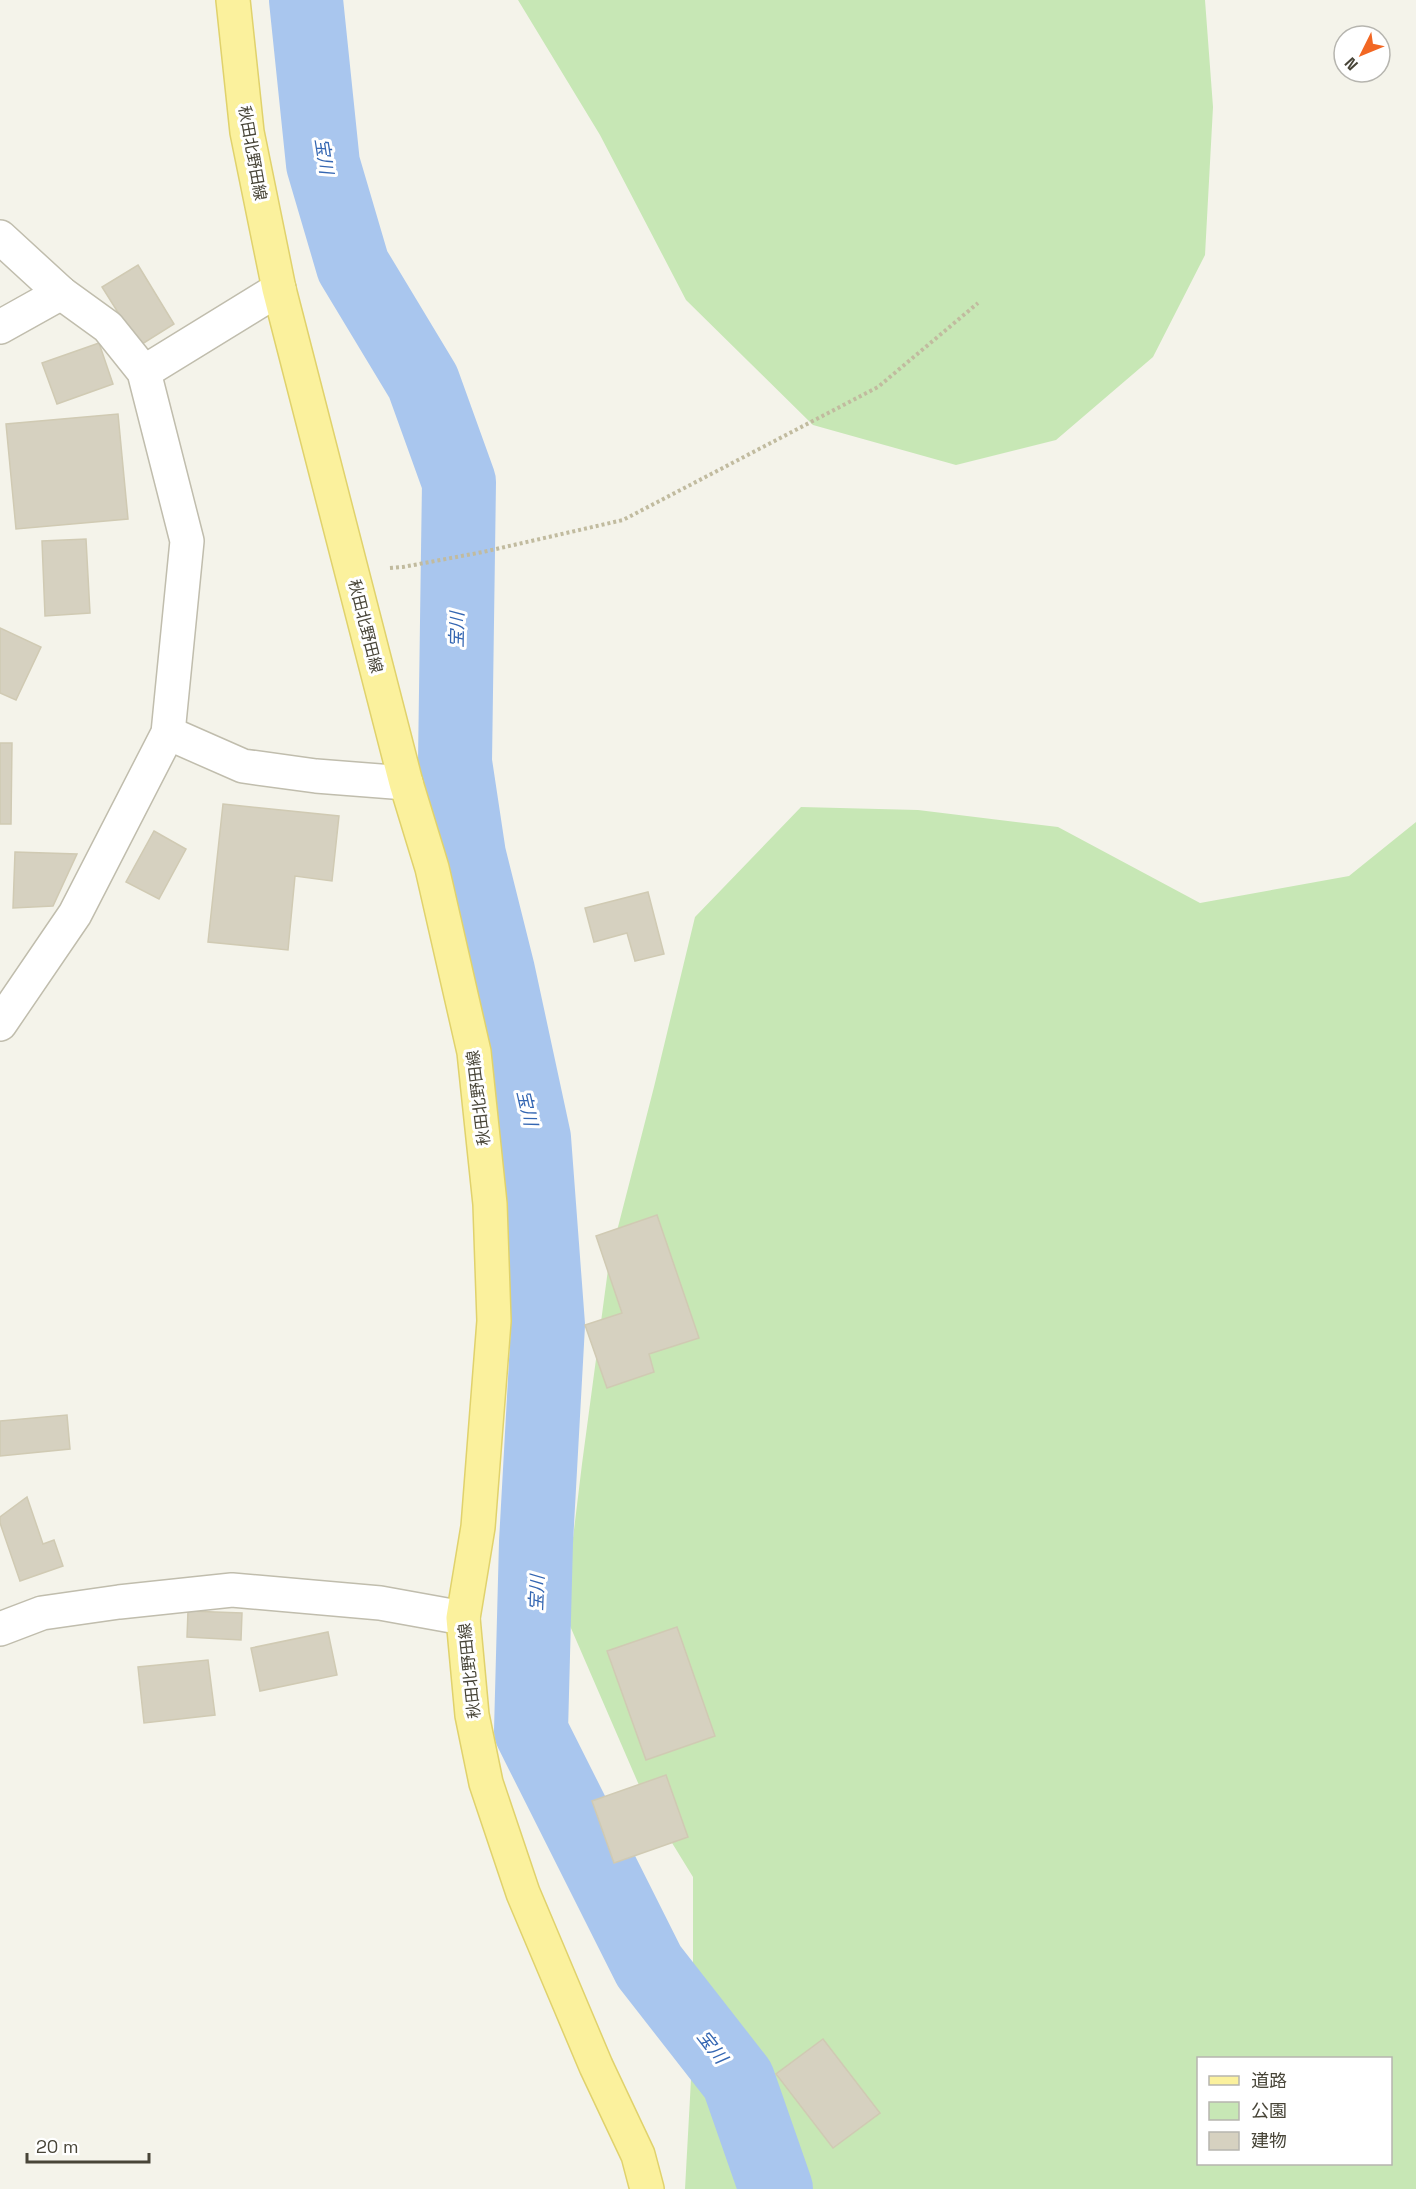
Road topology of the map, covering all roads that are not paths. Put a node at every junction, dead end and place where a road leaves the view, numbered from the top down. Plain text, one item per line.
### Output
1 (232, 0) edge
2 (0, 237) edge
3 (279, 289) junction
4 (61, 293) junction
5 (0, 327) edge
6 (144, 372) junction
7 (168, 733) junction
8 (406, 783) junction
9 (0, 1024) edge
10 (464, 1618) junction
11 (0, 1629) edge
12 (647, 2189) edge

1 - 3 main road, 秋田北野田線
2 - 4 street
3 - 6 street
3 - 8 main road, 秋田北野田線
4 - 5 street
4 - 6 street
6 - 7 street
7 - 8 street
7 - 9 street
8 - 10 main road, 秋田北野田線
10 - 11 street
10 - 12 main road, 秋田北野田線

